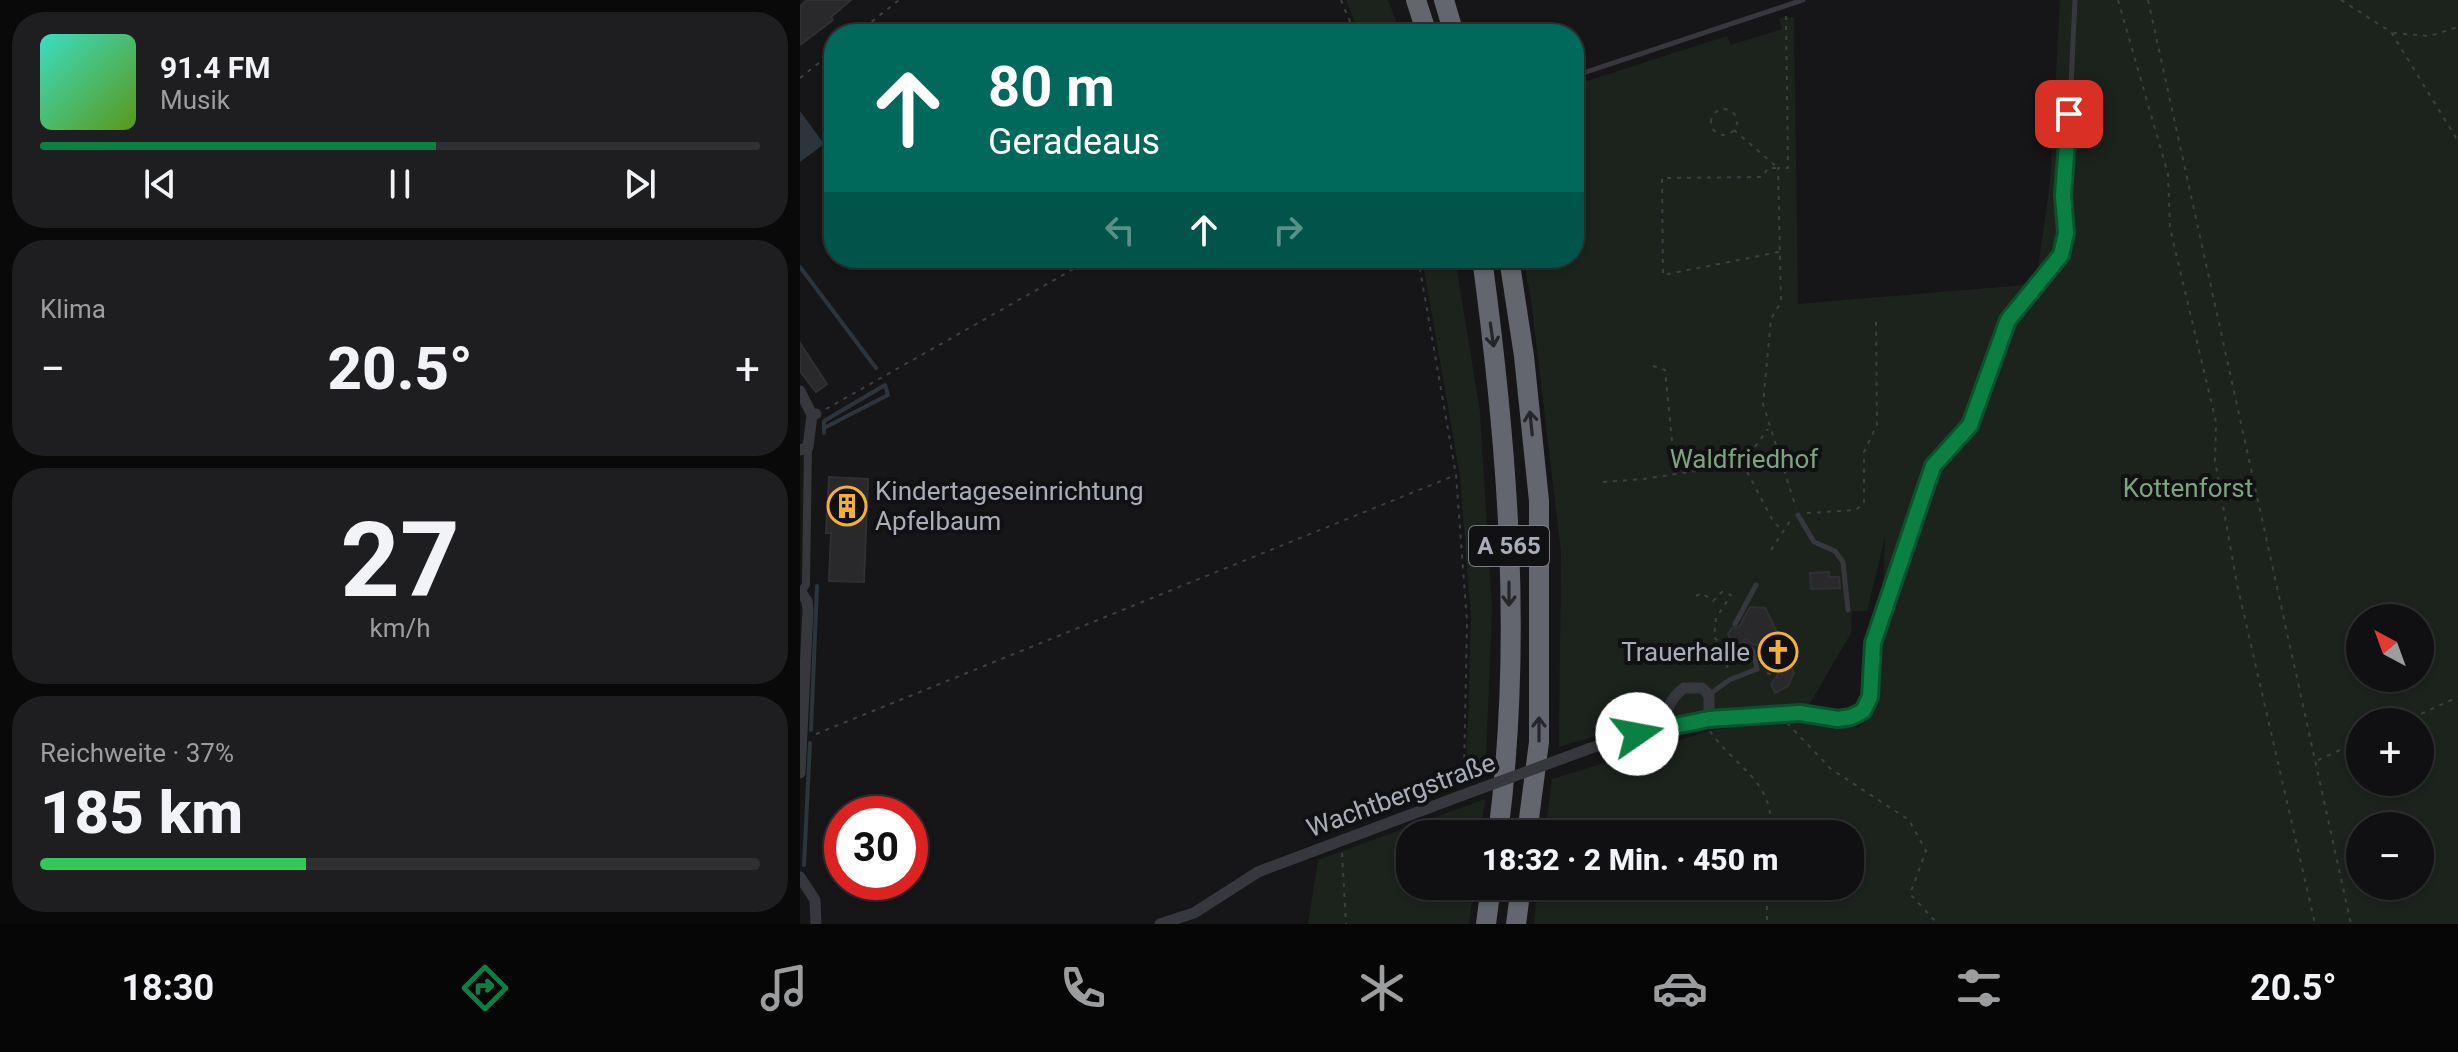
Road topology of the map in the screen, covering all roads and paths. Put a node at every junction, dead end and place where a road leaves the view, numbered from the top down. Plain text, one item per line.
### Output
1 (899, 0) edge
2 (1341, 0) edge
3 (1416, 0) edge
4 (1444, 0) edge
5 (1803, 0) edge
6 (2075, 0) edge
7 (2118, 0) edge
8 (2148, 0) edge
9 (2341, 0) edge
10 (1785, 6) junction
11 (869, 24) edge
12 (1351, 24) edge
13 (1424, 24) edge
14 (1451, 24) edge
15 (2458, 27) edge
16 (2391, 32) junction
17 (824, 59) edge
18 (1584, 73) edge
19 (800, 78) edge
20 (1734, 130) junction
21 (2458, 141) edge
22 (1778, 168) junction
23 (1780, 252) junction
24 (1075, 268) edge
25 (1420, 268) edge
26 (1483, 268) edge
27 (1511, 268) edge
28 (1876, 316) dead end
29 (1653, 366) dead end
30 (800, 391) edge
31 (815, 414) junction
32 (1768, 428) junction
33 (804, 448) edge
34 (1743, 464) junction
35 (1675, 473) junction
36 (1456, 475) junction
37 (1603, 482) dead end
38 (1798, 515) junction
39 (1782, 529) junction
40 (1771, 550) dead end
41 (1756, 585) dead end
42 (801, 592) edge
43 (1696, 596) dead end
44 (1848, 610) dead end
45 (1735, 624) dead end
46 (1745, 644) dead end
47 (1757, 669) junction
48 (1777, 676) dead end
49 (1729, 680) junction
50 (1709, 695) junction
51 (2458, 697) edge
52 (2434, 708) edge
53 (1772, 715) junction
54 (1729, 718) junction
55 (1709, 719) junction
56 (1666, 727) junction
57 (801, 740) edge
58 (2346, 747) edge
59 (2316, 761) junction
60 (800, 773) edge
61 (1444, 802) junction
62 (1500, 820) edge
63 (1529, 820) edge
64 (1772, 820) edge
65 (1341, 841) junction
66 (800, 877) edge
67 (1489, 900) edge
68 (1519, 900) edge
69 (1767, 900) edge
70 (816, 924) edge
71 (1160, 924) edge
72 (1346, 924) edge
73 (1486, 924) edge
74 (1516, 924) edge
75 (1767, 924) edge
76 (1938, 924) edge
77 (2315, 924) edge
78 (2351, 924) edge

1 - 11 path
2 - 12 path
3 - 13 highway
4 - 14 highway
5 - 10 lane
6 - 53 lane, Wachtbergstraße
7 - 77 path
8 - 59 path
9 - 16 path
10 - 18 lane
10 - 22 path
15 - 16 path
16 - 21 path
17 - 19 path
20 - 20 path
20 - 22 path
22 - 23 path
22 - 23 path
23 - 32 path
24 - 31 path
25 - 36 path
26 -> 62 highway, A 565
63 -> 27 highway, A 565
28 - 38 path
29 - 35 path
30 - 31 street
31 - 33 street
32 - 34 path
32 - 38 path
33 - 42 street
34 - 35 path
34 - 39 path
35 - 37 path
36 - 57 path
36 - 61 path
38 - 39 path
38 - 44 lane
39 - 40 path
41 - 45 lane
42 - 57 street
43 - 49 path
46 - 47 lane
47 - 48 path
47 - 49 lane
49 - 50 lane
50 - 55 street
50 - 56 street
51 - 52 path
53 - 54 lane, Wachtbergstraße
53 - 76 path
54 - 55 lane, Wachtbergstraße
54 - 64 path
55 - 56 street, Wachtbergstraße
56 - 61 street, Wachtbergstraße, bridge
57 - 60 street
58 - 59 path
59 - 78 path
61 - 65 street, Wachtbergstraße
65 - 71 street, Wachtbergstraße
65 - 72 path
66 - 70 street
67 - 73 highway
68 - 74 highway
69 - 75 path

